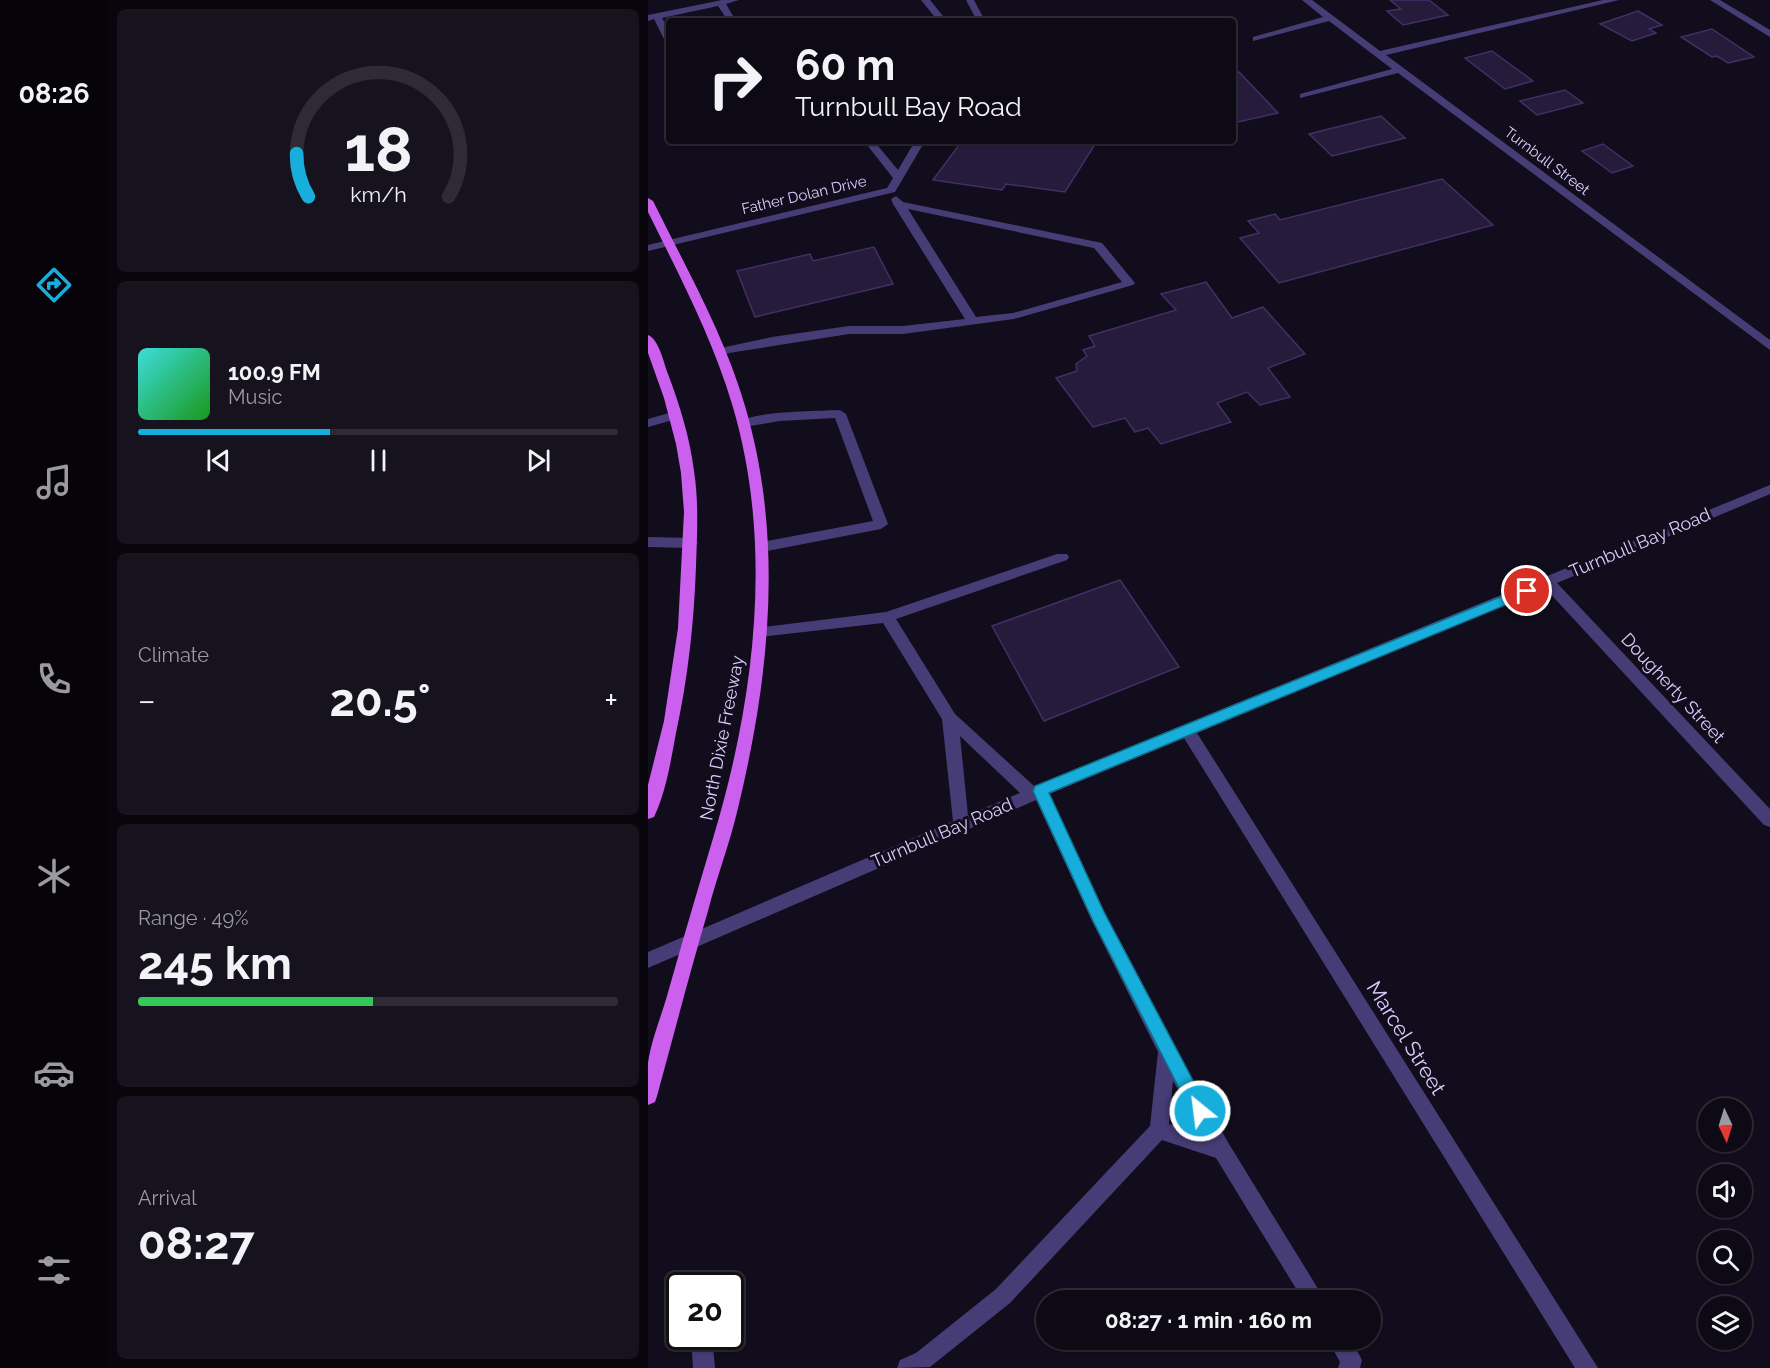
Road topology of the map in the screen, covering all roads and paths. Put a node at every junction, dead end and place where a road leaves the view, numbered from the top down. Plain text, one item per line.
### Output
1 (735, 0) edge
2 (925, 0) edge
3 (970, 0) edge
4 (1306, 0) edge
5 (1615, 0) edge
6 (1714, 0) edge
7 (721, 3) junction
8 (653, 17) edge
9 (730, 18) edge
10 (941, 18) edge
11 (979, 18) edge
12 (1330, 18) junction
13 (1770, 34) edge
14 (666, 35) edge
15 (1256, 39) dead end
16 (1378, 54) junction
17 (1399, 70) junction
18 (1302, 96) dead end
19 (871, 144) edge
20 (918, 144) edge
21 (899, 178) junction
22 (891, 190) junction
23 (648, 201) edge
24 (898, 204) junction
25 (668, 243) junction
26 (648, 248) edge
27 (972, 321) junction
28 (648, 339) edge
29 (1770, 346) edge
30 (720, 352) junction
31 (675, 415) junction
32 (648, 423) edge
33 (744, 423) junction
34 (1770, 489) edge
35 (648, 542) edge
36 (691, 543) junction
37 (762, 548) junction
38 (1062, 556) dead end
39 (1548, 582) junction
40 (887, 618) junction
41 (760, 633) junction
42 (950, 718) junction
43 (1188, 732) junction
44 (1036, 792) junction
45 (648, 812) edge
46 (1770, 820) edge
47 (961, 825) junction
48 (691, 942) junction
49 (648, 960) edge
50 (1167, 1051) junction
51 (648, 1096) edge
52 (1159, 1130) junction
53 (1222, 1151) junction
54 (1309, 1290) edge
55 (702, 1350) edge
56 (1344, 1350) edge
57 (1352, 1365) edge
58 (704, 1368) edge
59 (908, 1368) edge
60 (1587, 1368) edge

1 - 7 street
2 - 10 street
3 - 11 street
4 - 12 street, Turnbull Street
5 - 16 street
6 - 13 street
7 - 8 street
7 - 9 street
8 - 14 street
12 - 15 street
12 - 16 street, Turnbull Street
16 - 17 street, Turnbull Street
17 - 18 street
17 - 29 street, Turnbull Street
19 - 21 street
20 - 21 street, Father Dolan Drive
21 - 22 street, Father Dolan Drive
22 - 24 street
22 - 25 street, Father Dolan Drive
23 - 25 main road, North Dixie Freeway
24 - 27 street
24 - 27 street
25 - 26 street, Father Dolan Drive
25 - 30 main road, North Dixie Freeway
27 - 30 street
28 - 31 main road
30 - 33 main road, North Dixie Freeway
31 - 32 street
31 - 36 main road
33 - 37 main road, North Dixie Freeway
33 - 37 street
34 - 39 street, Turnbull Bay Road
35 - 36 street
36 - 45 main road
37 - 41 main road, North Dixie Freeway
38 - 40 street
39 - 43 street, Turnbull Bay Road
39 - 46 street, Dougherty Street
40 - 41 street
40 - 42 street
41 - 48 main road, North Dixie Freeway
42 - 44 street
42 - 47 street
43 - 44 street, Turnbull Bay Road
43 - 60 street, Marcel Street
44 - 47 street, Turnbull Bay Road
44 - 50 street
47 - 48 street, Turnbull Bay Road
48 - 49 street, Turnbull Bay Road
48 - 51 main road, North Dixie Freeway
50 - 52 street
50 - 53 street
52 - 53 street
52 - 59 street
53 - 54 street
55 - 58 street
56 - 57 street

